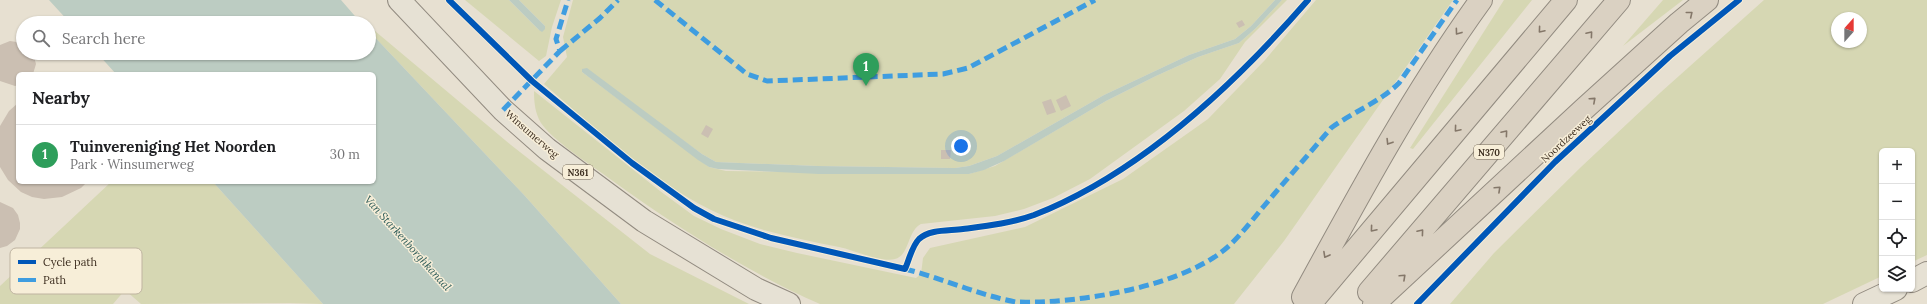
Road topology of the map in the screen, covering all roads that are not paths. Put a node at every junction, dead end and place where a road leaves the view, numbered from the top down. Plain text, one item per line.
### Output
1 (399, 0) edge
2 (1481, 0) edge
3 (1566, 0) edge
4 (1618, 0) edge
5 (1707, 0) edge
6 (1927, 273) edge
7 (1915, 279) edge
8 (1890, 292) edge
9 (789, 304) edge
10 (1299, 304) edge
11 (1310, 304) edge
12 (1359, 304) edge
13 (1374, 304) edge
14 (1864, 304) edge

1 - 9 main road, Winsumerweg / N361
2 -> 10 highway
3 -> 11 highway
12 -> 4 highway, N370
13 -> 5 highway
6 - 7 main road
8 - 14 main road

